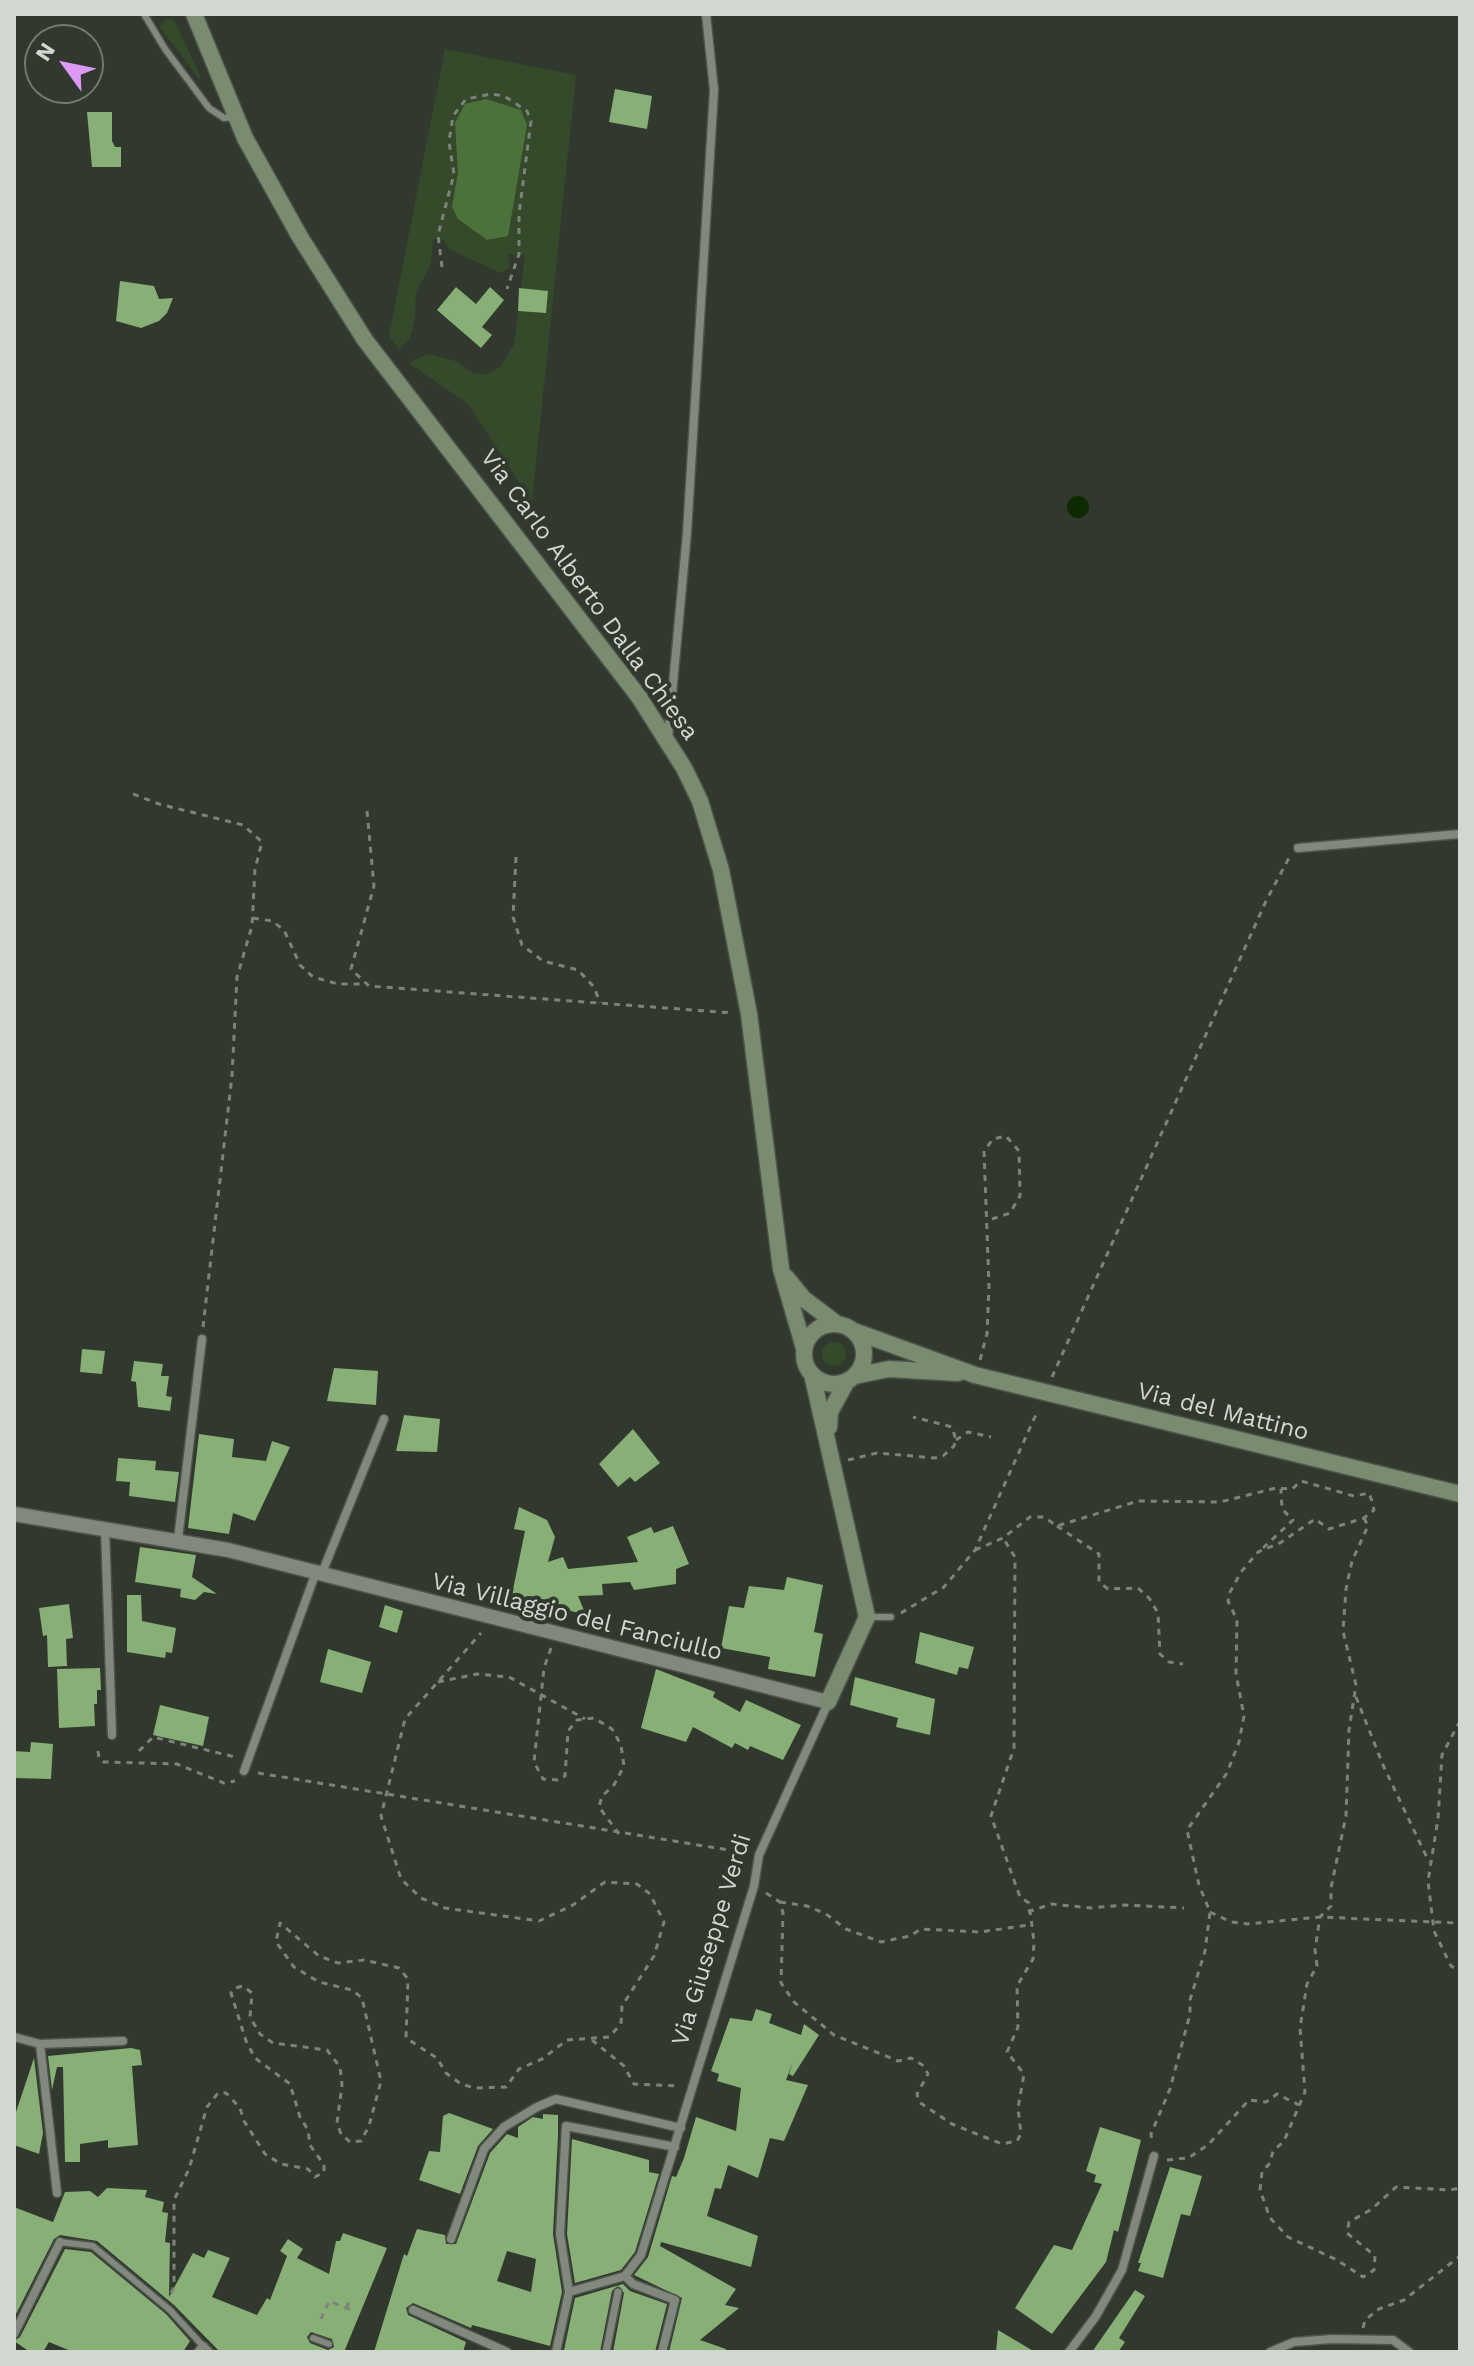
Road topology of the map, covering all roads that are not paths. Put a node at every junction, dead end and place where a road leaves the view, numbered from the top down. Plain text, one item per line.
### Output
1 (194, 14) edge
2 (706, 14) edge
3 (146, 15) edge
4 (235, 117) junction
5 (668, 739) junction
6 (1460, 834) edge
7 (1298, 848) road end
8 (781, 1269) junction
9 (837, 1324) junction
10 (854, 1331) junction
11 (202, 1339) road end
12 (804, 1348) junction
13 (812, 1374) junction
14 (975, 1375) junction
15 (850, 1378) junction
16 (384, 1419) dead end
17 (828, 1437) junction
18 (1460, 1494) edge
19 (14, 1514) edge
20 (105, 1527) junction
21 (178, 1539) junction
22 (319, 1572) junction
23 (867, 1617) junction
24 (891, 1617) road end
25 (828, 1702) junction
26 (112, 1735) dead end
27 (244, 1771) road end
28 (14, 2037) edge
29 (123, 2041) dead end
30 (40, 2044) junction
31 (681, 2128) junction
32 (675, 2147) junction
33 (1154, 2156) road end
34 (57, 2193) dead end
35 (451, 2239) dead end
36 (60, 2242) joint
37 (625, 2276) junction
38 (569, 2292) junction
39 (618, 2292) dead end
40 (413, 2310) dead end
41 (14, 2334) edge
42 (313, 2338) dead end
43 (329, 2344) dead end
44 (204, 2350) edge
45 (507, 2352) edge
46 (556, 2352) edge
47 (606, 2352) edge
48 (662, 2352) edge
49 (1069, 2352) edge
50 (1270, 2352) edge
51 (1409, 2352) edge

1 - 4 main road, Via Carlo Alberto Dalla Chiesa
2 - 5 street
3 - 4 lane
4 - 5 main road, Via Carlo Alberto Dalla Chiesa
5 - 8 main road, Via Carlo Alberto Dalla Chiesa
6 - 7 street
8 - 9 main road
8 - 12 main road, Via Carlo Alberto Dalla Chiesa
9 - 10 main road
9 - 12 main road
10 - 14 main road, Via del Mattino
10 - 15 main road
11 - 21 street
12 - 13 main road
13 - 15 main road
13 - 17 main road
14 - 15 main road, Via del Mattino
14 - 18 main road, Via del Mattino
15 - 17 main road
16 - 22 street
17 - 23 main road
19 - 20 street, Via Villaggio del Fanciullo
20 - 21 street, Via Villaggio del Fanciullo
20 - 26 street
21 - 22 street, Via Villaggio del Fanciullo
22 - 25 street, Via Villaggio del Fanciullo
22 - 27 street
23 - 24 lane
23 - 25 main road, Via Giuseppe Verdi
25 - 31 street, Via Giuseppe Verdi
28 - 30 street
29 - 30 street
30 - 34 street
31 - 32 street, Via Giuseppe Verdi
31 - 35 street
32 - 37 street, Via Giuseppe Verdi
32 - 38 street
33 - 49 street
36 - 41 street
36 - 44 lane
37 - 38 street
37 - 48 street
38 - 46 street
39 - 47 street
40 - 45 street
42 - 43 lane
50 - 51 street

